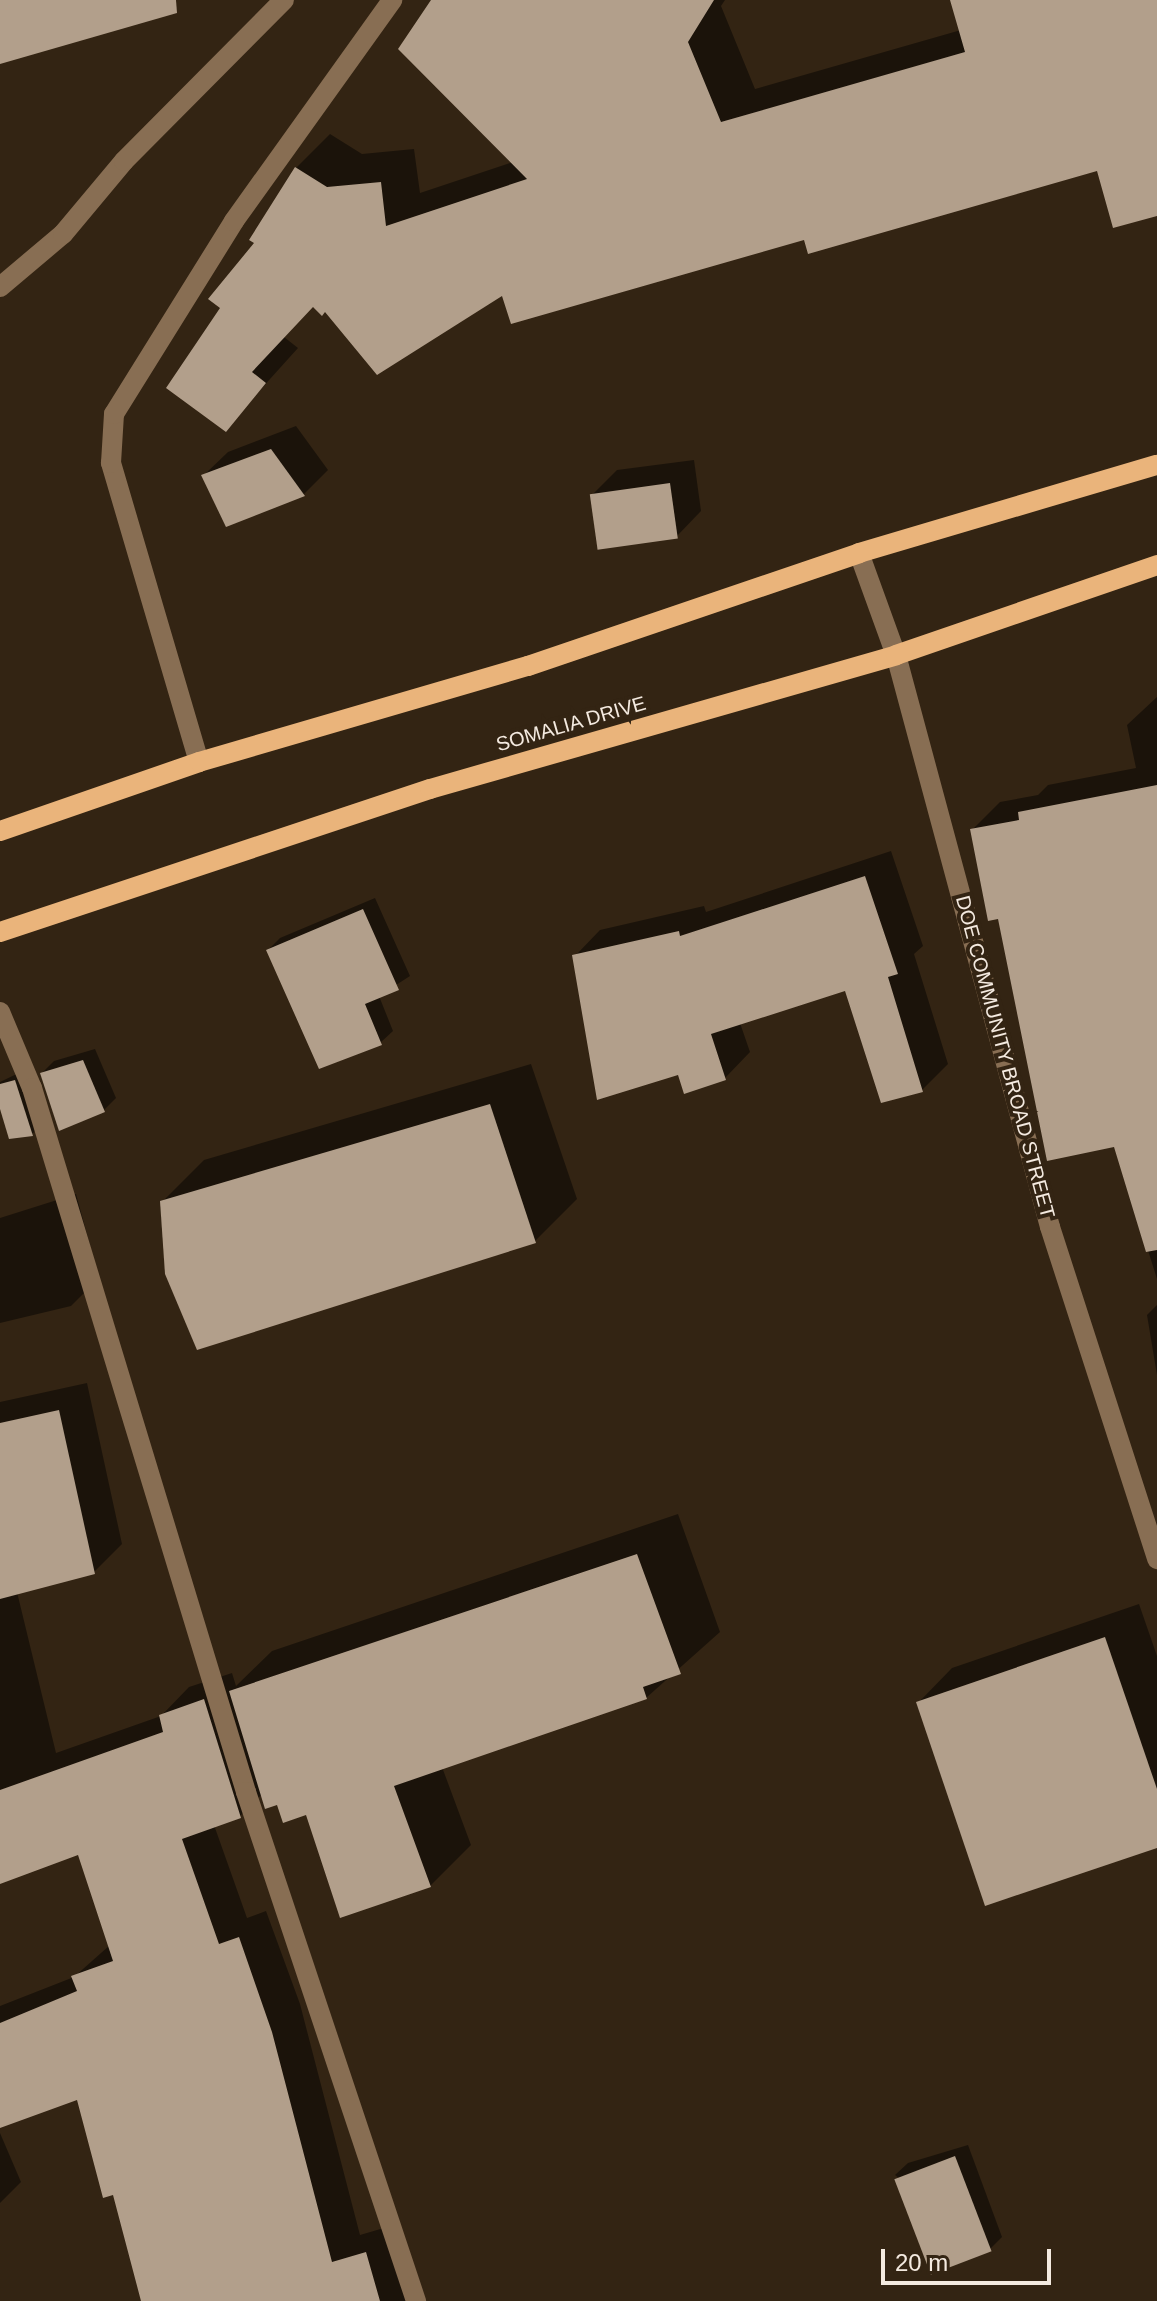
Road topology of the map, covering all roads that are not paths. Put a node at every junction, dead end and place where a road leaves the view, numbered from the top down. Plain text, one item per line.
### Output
1 (284, 0) edge
2 (392, 0) edge
3 (0, 287) edge
4 (1157, 465) edge
5 (859, 553) junction
6 (1157, 565) edge
7 (896, 655) junction
8 (199, 762) junction
9 (0, 831) edge
10 (0, 932) edge
11 (0, 1012) edge
12 (1157, 1559) edge
13 (416, 2301) edge

1 - 3 street
2 - 8 street
4 - 5 main road
5 - 7 street, DOE COMMUNITY BROAD STREET
5 - 8 main road
6 - 7 main road, SOMALIA DRIVE
7 - 10 main road, SOMALIA DRIVE
7 - 12 street, DOE COMMUNITY BROAD STREET
8 - 9 main road
11 - 13 street

